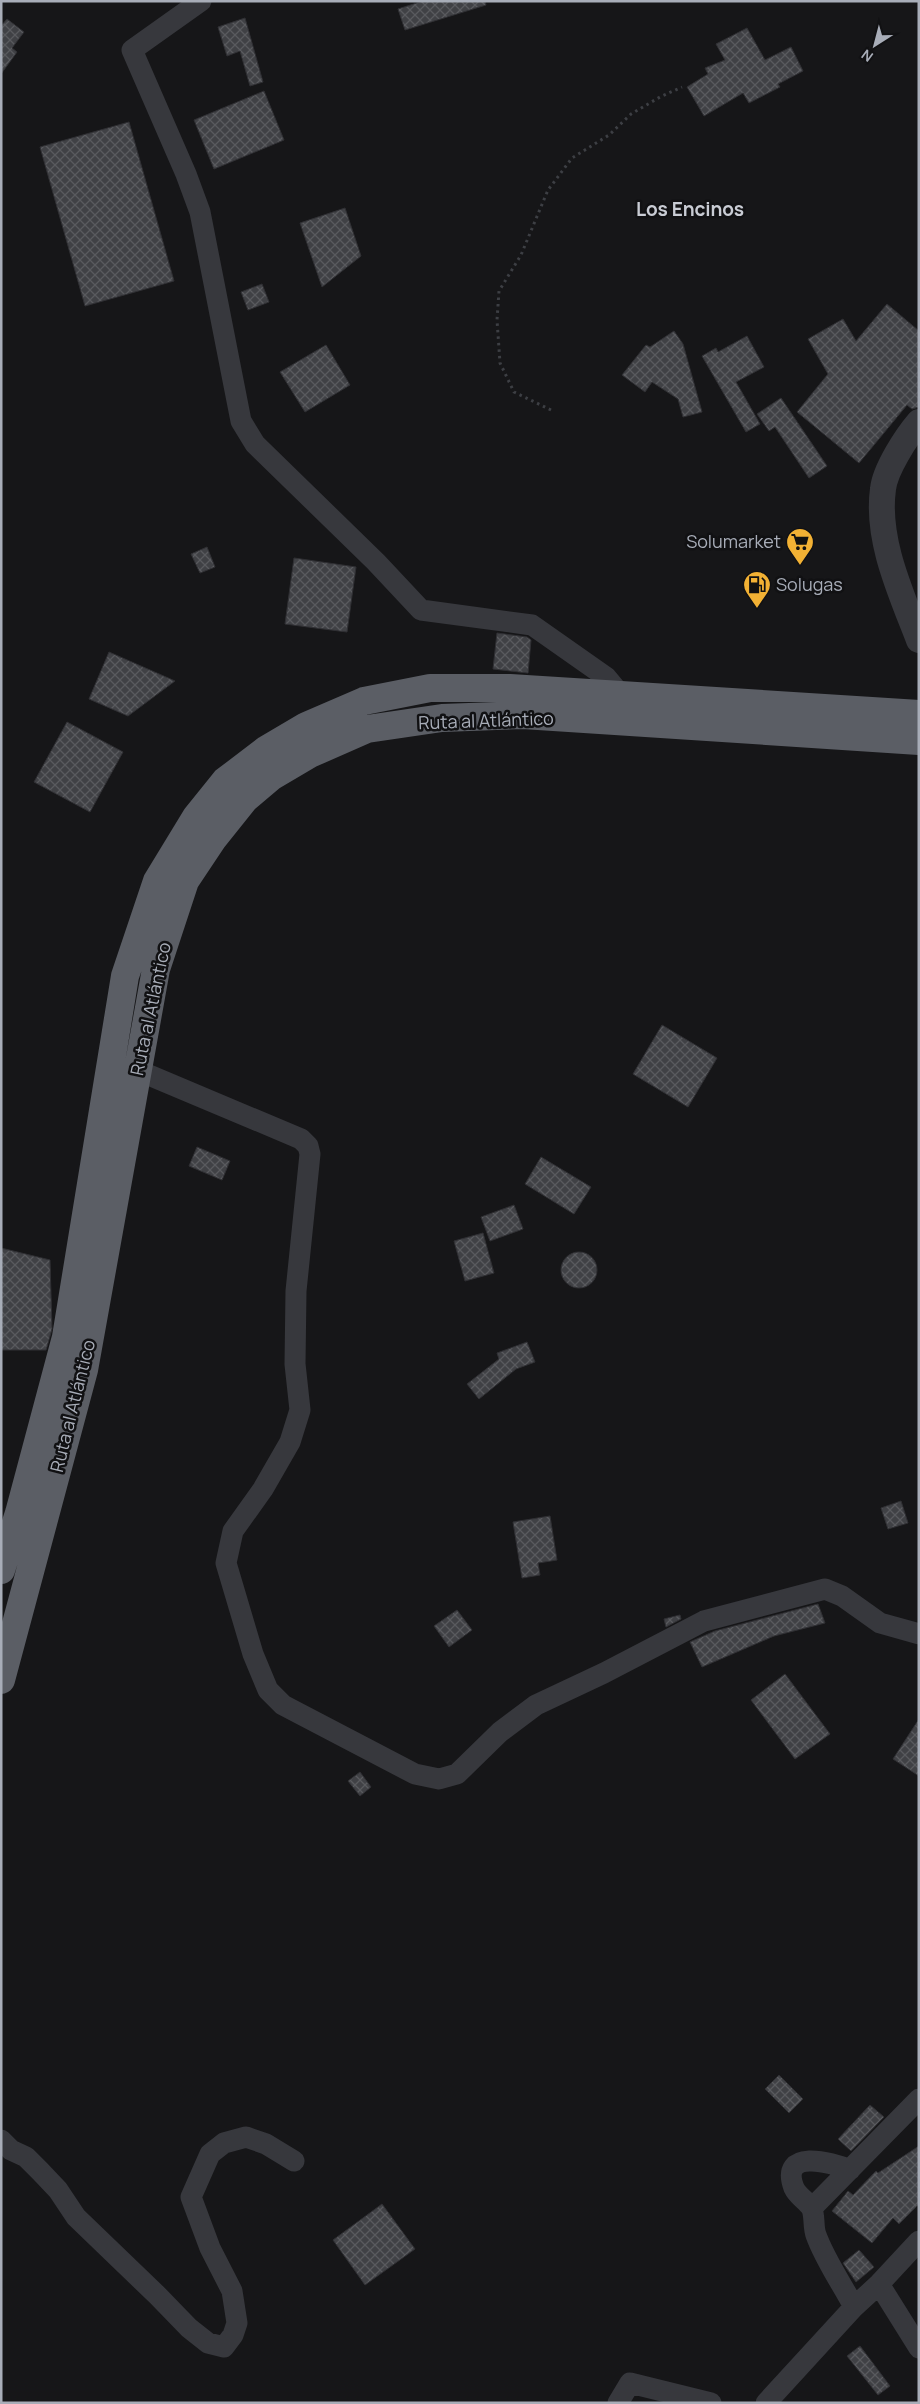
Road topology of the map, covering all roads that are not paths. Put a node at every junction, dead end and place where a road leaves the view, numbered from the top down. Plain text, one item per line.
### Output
1 (202, 1) edge
2 (919, 422) edge
3 (919, 640) edge
4 (621, 695) junction
5 (919, 714) edge
6 (919, 741) edge
7 (137, 1070) junction
8 (1, 1570) edge
9 (919, 1634) edge
10 (1, 1680) edge
11 (919, 2098) edge
12 (1, 2140) edge
13 (294, 2161) dead end
14 (850, 2170) junction
15 (812, 2208) junction
16 (919, 2241) edge
17 (879, 2284) junction
18 (854, 2307) junction
19 (919, 2348) edge
20 (618, 2403) edge
21 (711, 2403) edge
22 (766, 2403) edge

1 - 4 street
2 - 3 street
4 - 5 highway, Ruta al Atlántico
4 - 8 highway, Ruta al Atlántico
6 - 7 highway, Ruta al Atlántico
7 - 9 street
7 - 10 highway, Ruta al Atlántico
11 - 14 street
12 - 13 street
14 - 15 street
14 - 15 street
15 - 18 street
16 - 17 street
17 - 18 street
17 - 19 street
18 - 22 street
20 - 21 street

